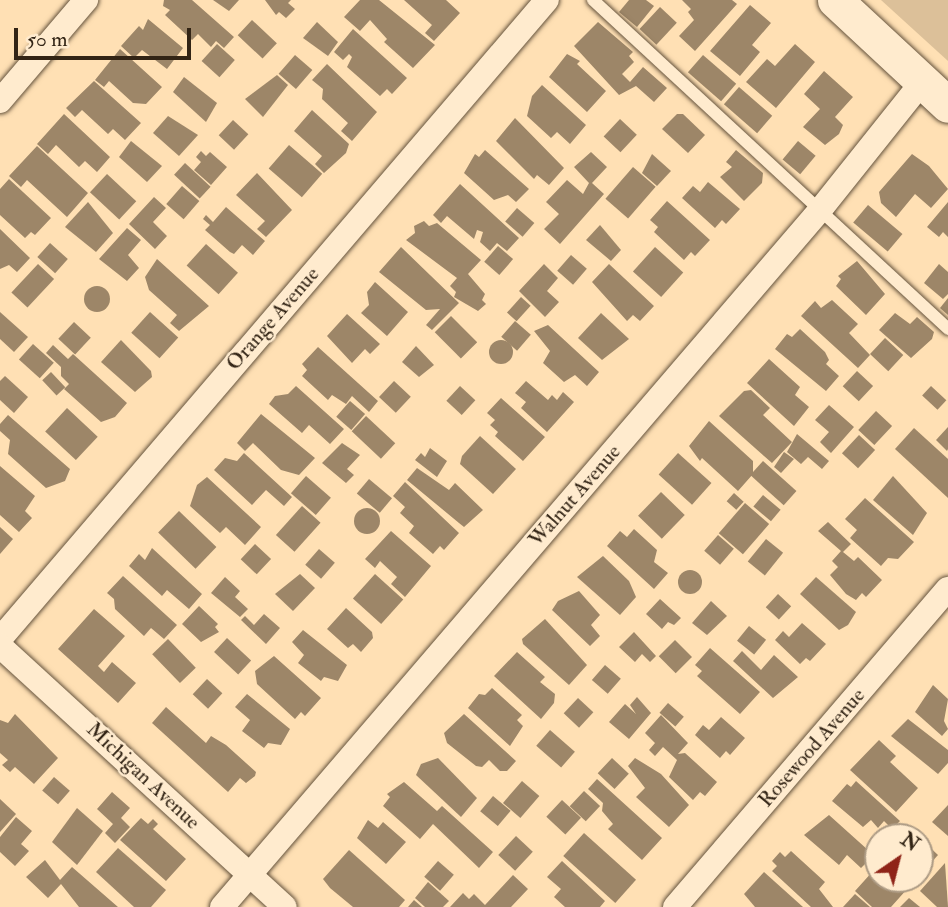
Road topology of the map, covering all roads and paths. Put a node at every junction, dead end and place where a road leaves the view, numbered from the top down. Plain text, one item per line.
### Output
1 (86, 0) edge
2 (547, 0) edge
3 (593, 0) edge
4 (835, 0) edge
5 (923, 81) junction
6 (0, 101) edge
7 (948, 105) edge
8 (820, 210) junction
9 (948, 329) edge
10 (948, 589) edge
11 (0, 639) edge
12 (0, 646) edge
13 (250, 874) junction
14 (222, 907) edge
15 (285, 907) edge
16 (675, 907) edge

1 - 6 street
2 - 11 street, Orange Avenue
3 - 8 lane
4 - 5 main road
5 - 7 main road
5 - 8 street, Walnut Avenue
8 - 9 lane
8 - 13 street, Walnut Avenue
10 - 16 street, Rosewood Avenue
12 - 13 street, Michigan Avenue
13 - 14 street, Walnut Avenue
13 - 15 street, Michigan Avenue

